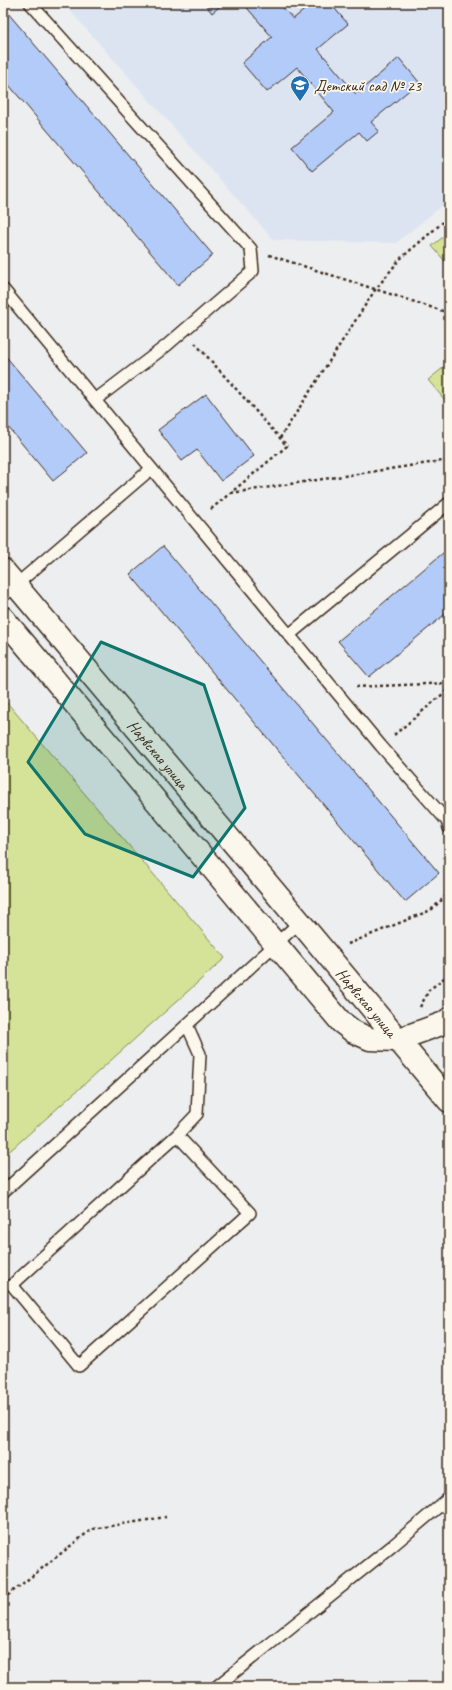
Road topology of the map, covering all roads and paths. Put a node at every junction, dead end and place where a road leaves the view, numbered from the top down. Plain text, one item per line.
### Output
1 (30, 3) edge
2 (449, 217) edge
3 (251, 249) junction
4 (3, 289) edge
5 (375, 290) junction
6 (449, 313) edge
7 (184, 330) junction
8 (95, 400) junction
9 (280, 438) junction
10 (449, 460) edge
11 (151, 469) junction
12 (231, 493) junction
13 (449, 503) edge
14 (195, 522) junction
15 (7, 584) edge
16 (3, 618) edge
17 (289, 635) junction
18 (449, 683) edge
19 (333, 688) junction
20 (449, 689) edge
21 (381, 746) junction
22 (448, 823) edge
23 (449, 893) edge
24 (300, 922) junction
25 (276, 945) junction
26 (326, 953) junction
27 (449, 1019) edge
28 (187, 1025) junction
29 (397, 1040) junction
30 (449, 1101) edge
31 (177, 1135) junction
32 (3, 1192) edge
33 (449, 1498) edge
34 (166, 1517) dead end
35 (3, 1600) edge
36 (216, 1687) edge

1 - 3 lane
2 - 5 path
3 - 5 path
3 - 7 lane
4 - 8 lane
5 - 6 path
5 - 9 path
7 - 8 lane
7 - 9 path
8 - 11 lane
9 - 12 path
10 - 12 path
11 - 14 lane
11 - 15 lane
12 - 14 path
13 - 17 lane
14 - 17 lane
15 - 24 street, Нарвская улица
16 - 25 street, Нарвская улица
17 - 19 lane
18 - 19 path
19 - 21 lane
20 - 21 path
21 - 22 lane
23 - 26 path
24 - 25 lane
24 - 26 street, Нарвская улица
25 - 28 lane
25 - 29 street, Нарвская улица
26 - 29 street, Нарвская улица
27 - 29 street
28 - 31 lane
28 - 32 lane
29 - 30 street
31 - 31 lane
33 - 36 lane
34 - 35 path

